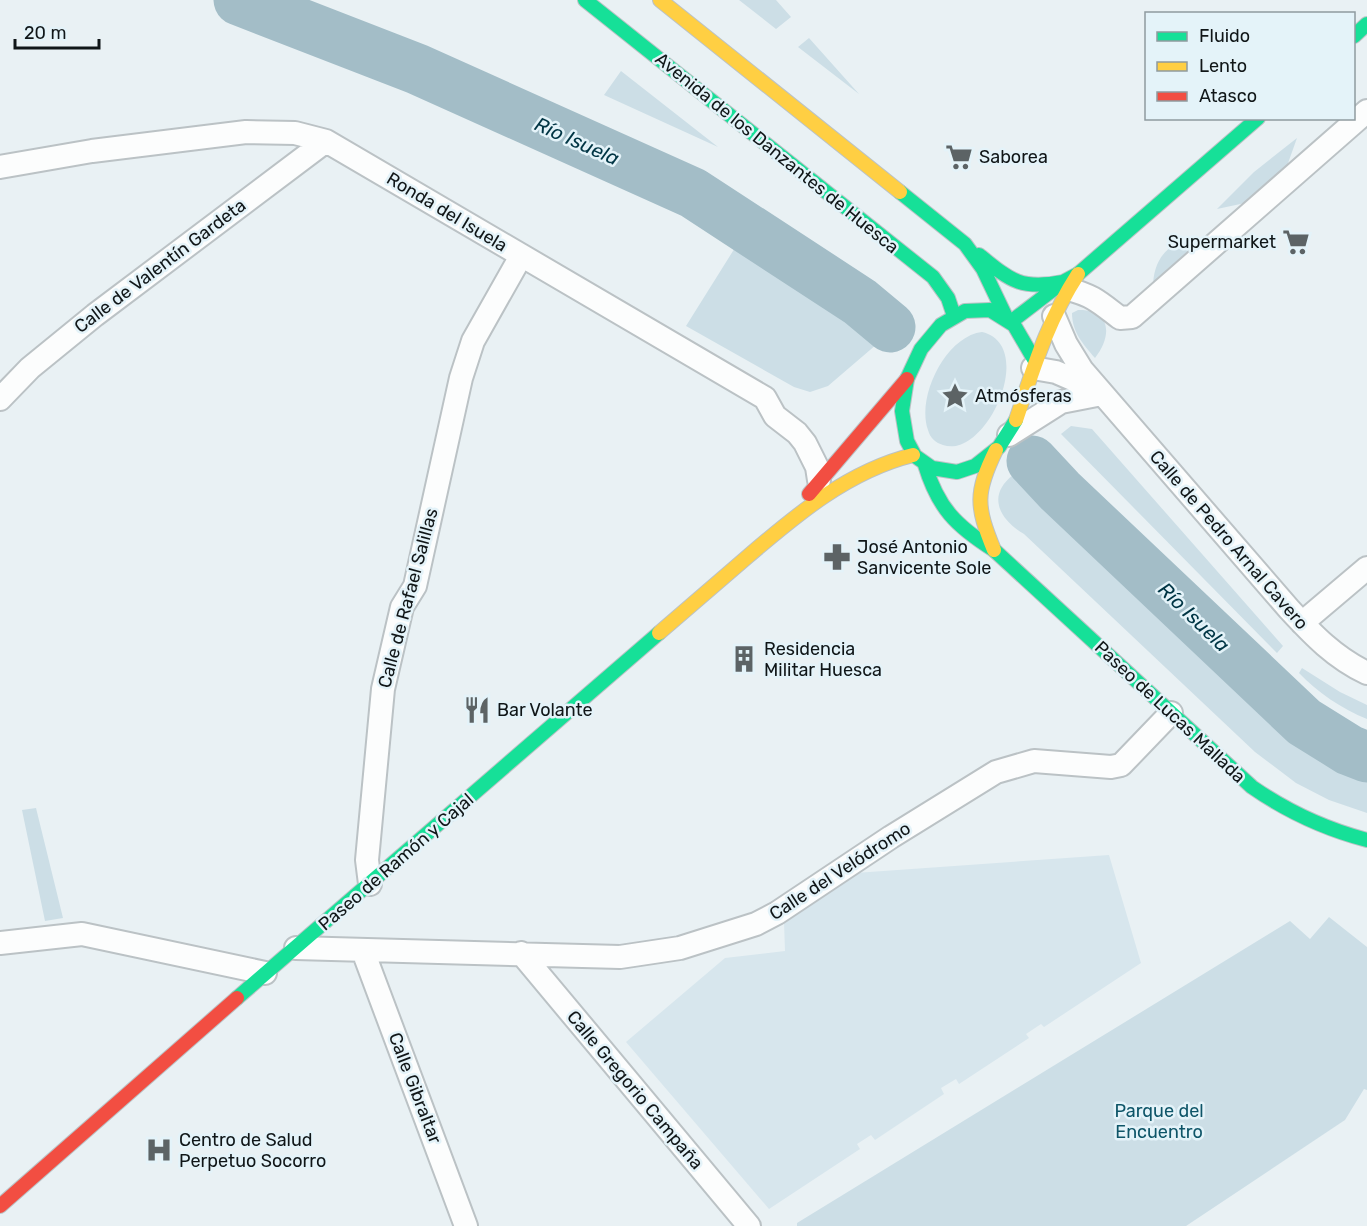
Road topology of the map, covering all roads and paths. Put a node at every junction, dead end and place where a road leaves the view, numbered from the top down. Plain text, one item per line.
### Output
1 (585, 0) edge
2 (660, 0) edge
3 (1367, 24) edge
4 (1355, 34) edge
5 (1367, 111) edge
6 (1256, 120) edge
7 (326, 141) junction
8 (0, 167) edge
9 (966, 244) junction
10 (521, 256) junction
11 (1070, 282) junction
12 (954, 316) junction
13 (1054, 316) junction
14 (1008, 318) junction
15 (1034, 364) junction
16 (907, 380) junction
17 (1102, 394) junction
18 (0, 399) edge
19 (1003, 442) junction
20 (913, 455) junction
21 (925, 465) junction
22 (819, 480) junction
23 (792, 518) junction
24 (994, 550) junction
25 (1367, 568) edge
26 (1302, 623) junction
27 (1367, 673) edge
28 (1171, 712) junction
29 (1367, 840) edge
30 (370, 884) junction
31 (0, 943) edge
32 (296, 948) junction
33 (363, 951) junction
34 (521, 953) junction
35 (265, 974) junction
36 (0, 1206) edge
37 (466, 1226) edge
38 (749, 1226) edge

1 - 12 main road, Avenida de los Danzantes de Huesca
2 - 9 main road
3 - 4 main road
5 - 11 street
6 - 11 main road
7 - 8 street, Ronda del Isuela
7 - 10 street, Ronda del Isuela
7 - 18 street, Calle de Valentín Gardeta
9 - 11 main road
9 - 14 main road
10 - 22 street, Ronda del Isuela
10 - 30 street, Calle de Rafael Salillas
11 - 13 main road
11 - 14 main road
12 - 14 main road, Paseo de Ramón y Cajal
12 - 16 main road, Paseo de Ramón y Cajal
13 - 15 main road
13 - 17 street, Calle de Pedro Arnal Cavero
14 - 15 main road
15 - 17 street, Calle de Pedro Arnal Cavero
15 - 19 main road
16 - 20 main road, Paseo de Ramón y Cajal
16 - 22 main road, Paseo de Ramón y Cajal
17 - 19 street
17 - 26 street, Calle de Pedro Arnal Cavero
19 - 21 main road
19 - 24 main road, Paseo de Lucas Mallada
20 - 21 main road
20 - 23 main road, Paseo de Ramón y Cajal
21 - 24 main road, Paseo de Lucas Mallada
22 - 23 main road, Paseo de Ramón y Cajal
23 - 30 main road, Paseo de Ramón y Cajal
24 - 28 main road, Paseo de Lucas Mallada
25 - 26 street
26 - 27 street, Calle de Pedro Arnal Cavero
28 - 29 main road, Paseo de Lucas Mallada
28 - 34 street, Calle del Velódromo
30 - 32 main road, Paseo de Ramón y Cajal
31 - 35 street
32 - 33 street, Calle del Velódromo
32 - 35 main road, Paseo de Ramón y Cajal
33 - 34 street, Calle del Velódromo
33 - 37 street, Calle Gibraltar
34 - 38 street, Calle Gregorio Campaña
35 - 36 main road, Paseo de Ramón y Cajal

